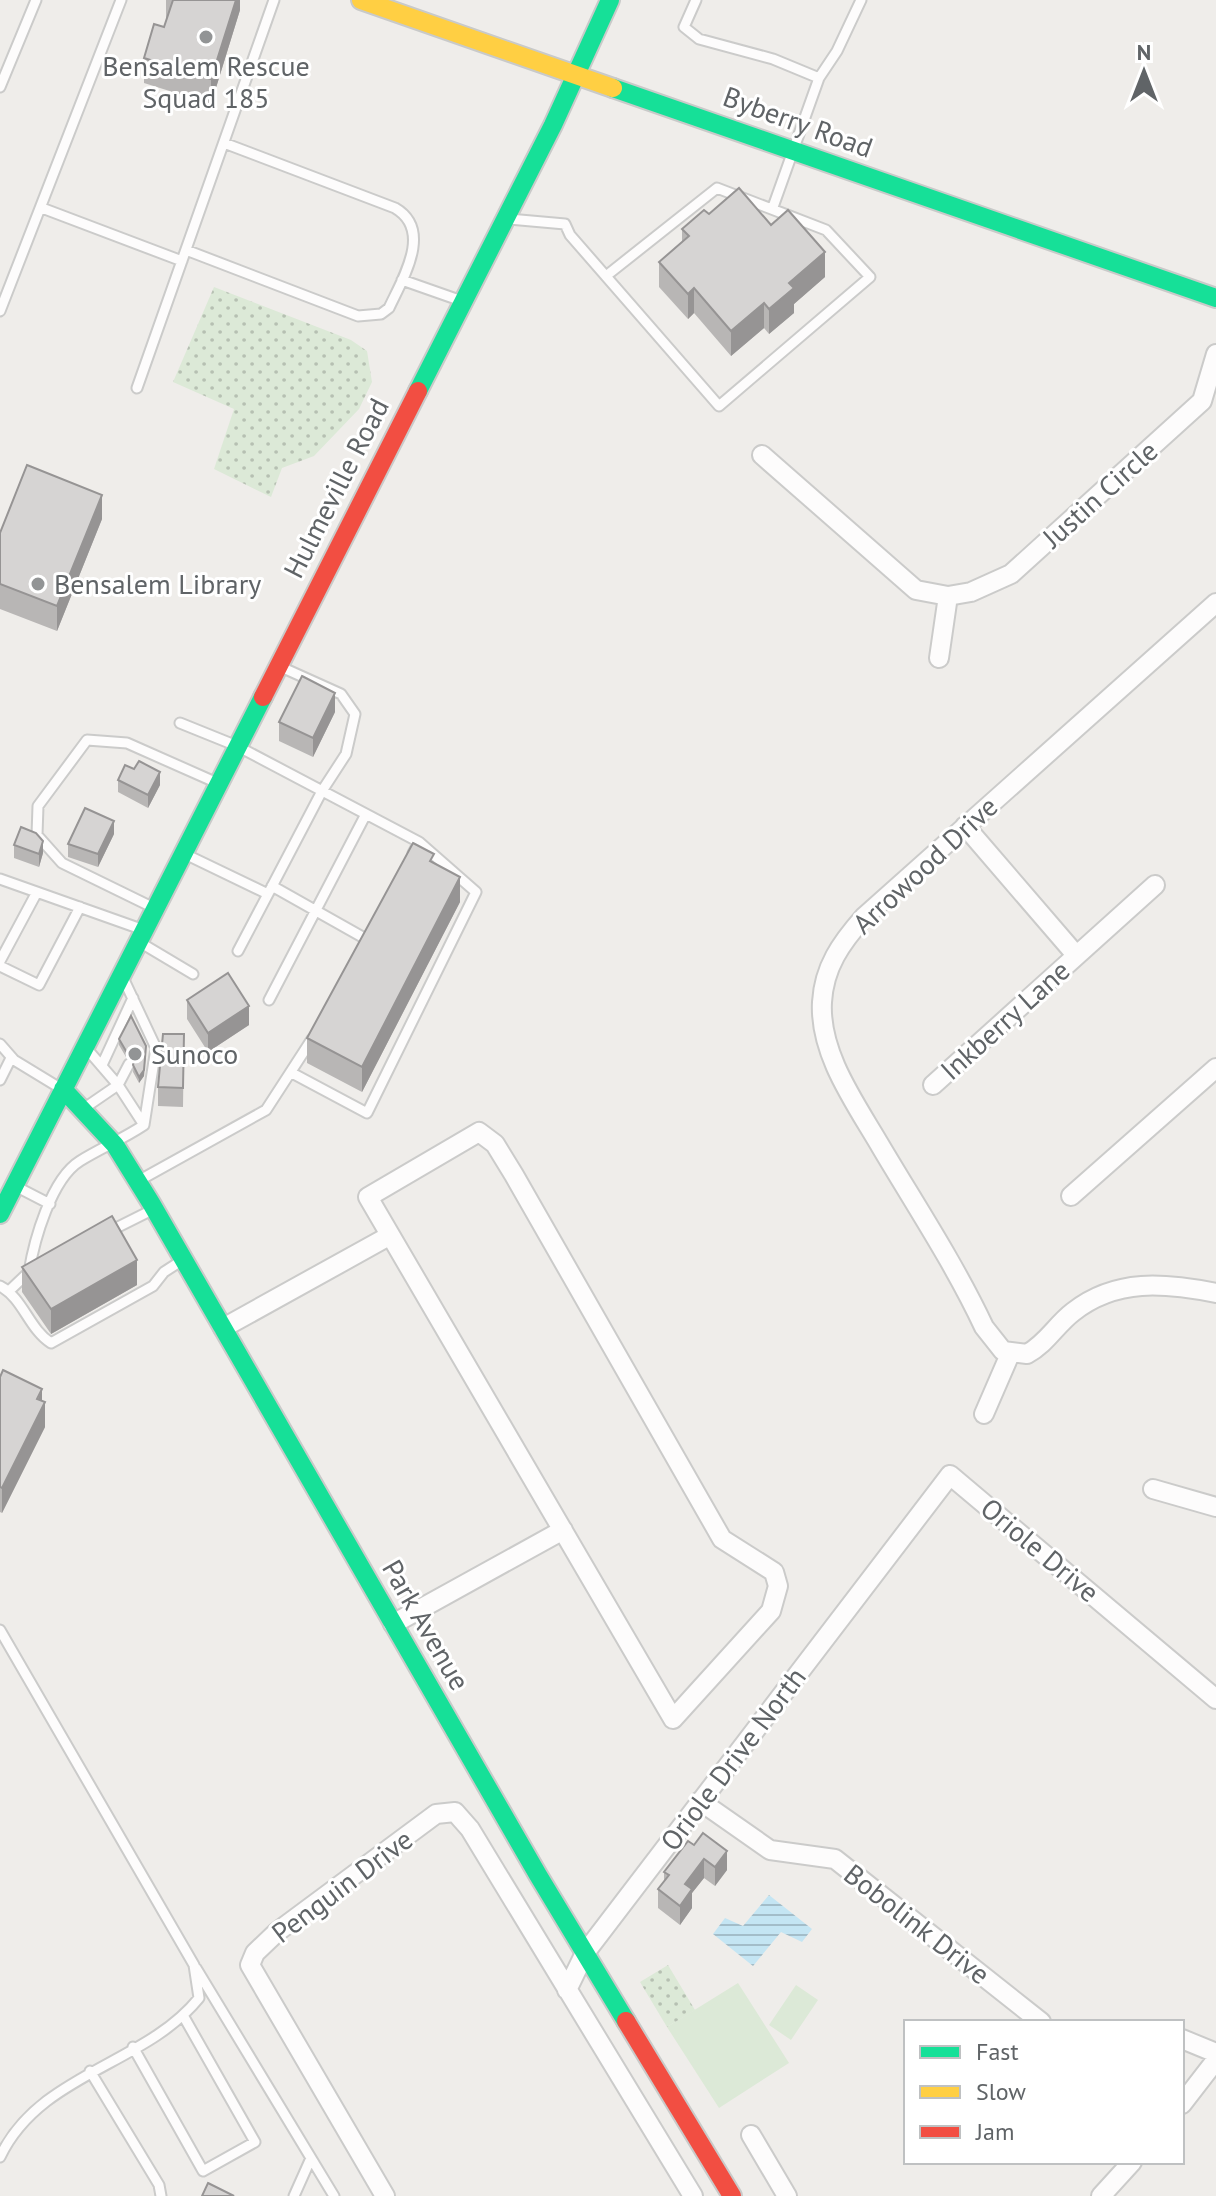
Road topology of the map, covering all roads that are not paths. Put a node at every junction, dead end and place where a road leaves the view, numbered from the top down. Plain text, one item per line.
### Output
1 (36, 0) edge
2 (121, 0) edge
3 (274, 0) edge
4 (361, 0) edge
5 (610, 0) edge
6 (696, 0) edge
7 (861, 0) edge
8 (575, 73) junction
9 (819, 78) junction
10 (0, 87) edge
11 (224, 143) junction
12 (792, 149) junction
13 (773, 207) junction
14 (42, 208) junction
15 (505, 219) junction
16 (186, 250) junction
17 (182, 261) junction
18 (606, 276) junction
19 (402, 280) junction
20 (1216, 298) edge
21 (463, 301) junction
22 (0, 311) edge
23 (1216, 354) edge
24 (137, 388) dead end
25 (762, 455) dead end
26 (948, 596) junction
27 (1216, 603) edge
28 (939, 658) dead end
29 (278, 665) junction
30 (180, 723) dead end
31 (237, 746) junction
32 (218, 783) junction
33 (322, 791) junction
34 (366, 814) junction
35 (965, 826) junction
36 (419, 842) junction
37 (183, 853) junction
38 (404, 870) edge
39 (0, 879) edge
40 (1155, 885) dead end
41 (270, 890) junction
42 (37, 892) junction
43 (80, 907) junction
44 (154, 909) junction
45 (315, 911) junction
46 (374, 925) edge
47 (141, 936) junction
48 (366, 939) junction
49 (238, 951) dead end
50 (359, 953) edge
51 (1076, 955) junction
52 (0, 964) edge
53 (122, 974) junction
54 (193, 974) dead end
55 (133, 998) junction
56 (269, 1000) dead end
57 (147, 1029) junction
58 (315, 1034) edge
59 (141, 1041) edge
60 (0, 1044) edge
61 (85, 1047) junction
62 (11, 1058) junction
63 (129, 1064) dead end
64 (102, 1065) junction
65 (1216, 1068) edge
66 (292, 1073) junction
67 (0, 1080) edge
68 (118, 1085) junction
69 (933, 1085) dead end
70 (63, 1089) junction
71 (83, 1109) junction
72 (144, 1125) junction
73 (115, 1145) junction
74 (137, 1182) junction
75 (14, 1185) junction
76 (1071, 1196) dead end
77 (50, 1204) junction
78 (155, 1209) junction
79 (0, 1214) edge
80 (389, 1236) junction
81 (99, 1237) edge
82 (184, 1259) junction
83 (43, 1265) edge
84 (29, 1272) junction
85 (5, 1288) edge
86 (1216, 1293) edge
87 (223, 1328) junction
88 (1010, 1354) junction
89 (984, 1414) dead end
90 (1153, 1489) dead end
91 (1216, 1507) edge
92 (563, 1530) junction
93 (881, 1565) joint
94 (393, 1624) junction
95 (0, 1630) edge
96 (1216, 1699) edge
97 (700, 1801) junction
98 (585, 1953) junction
99 (194, 1965) junction
100 (567, 1990) junction
101 (184, 2017) junction
102 (1038, 2020) edge
103 (1184, 2040) edge
104 (133, 2047) junction
105 (1216, 2053) edge
106 (1216, 2060) edge
107 (90, 2071) junction
108 (1184, 2101) edge
109 (751, 2135) dead end
110 (0, 2157) edge
111 (311, 2158) junction
112 (1130, 2164) edge
113 (161, 2196) edge
114 (294, 2196) edge
115 (334, 2196) edge
116 (385, 2196) edge
117 (693, 2196) edge
118 (732, 2196) edge
119 (787, 2196) edge
120 (1101, 2196) edge

1 - 10 lane
2 - 14 lane
3 - 11 lane
4 - 8 street, Byberry Road
5 - 8 street, Hulmeville Road
6 - 9 lane
7 - 9 lane
8 - 12 street, Byberry Road
8 - 15 street, Hulmeville Road
9 - 12 lane
11 - 16 lane
11 - 19 lane
12 - 13 lane
12 - 20 street, Byberry Road
13 - 18 lane
13 - 18 lane
14 - 17 lane
14 - 22 lane
15 - 18 lane
15 - 21 street, Hulmeville Road
16 - 17 lane
16 - 19 lane
17 - 24 lane
19 - 21 lane
21 - 29 street, Hulmeville Road
23 - 26 street, Justin Circle
25 - 26 street
26 - 28 street
27 - 35 street, Arrowood Drive
29 - 31 street, Hulmeville Road
29 - 33 lane
30 - 31 lane
31 - 32 street, Hulmeville Road
31 - 33 lane
32 - 37 street, Hulmeville Road
32 - 44 lane
33 - 34 lane
33 - 41 lane
34 - 36 lane
34 - 45 lane
35 - 51 street, Inkberry Lane
35 - 88 street, Arrowood Drive
36 - 38 lane
36 - 66 lane
37 - 41 lane
37 - 44 street, Hulmeville Road
39 - 42 lane
40 - 51 street, Inkberry Lane
41 - 45 lane
41 - 49 lane
42 - 43 lane
42 - 52 lane
43 - 47 lane
43 - 52 lane
44 - 47 street, Hulmeville Road
45 - 48 lane
45 - 56 lane
46 - 48 lane
47 - 53 street, Hulmeville Road
47 - 54 lane
48 - 50 lane
51 - 69 street, Inkberry Lane
53 - 55 lane
53 - 61 street, Hulmeville Road
55 - 57 lane
55 - 64 lane
57 - 59 lane
57 - 72 lane
58 - 66 lane
60 - 62 lane
61 - 64 lane
61 - 70 street, Hulmeville Road
62 - 67 lane
62 - 70 lane
63 - 68 lane
64 - 68 lane
65 - 76 street
66 - 74 lane
68 - 71 lane
68 - 72 lane
70 - 71 street, Park Avenue
70 - 75 street, Hulmeville Road
71 - 73 street, Park Avenue
72 - 73 lane
73 - 74 street, Park Avenue
73 - 77 lane
74 - 78 street, Park Avenue
75 - 77 lane
75 - 79 street, Hulmeville Road
77 - 84 lane
78 - 81 lane
78 - 82 street, Park Avenue
80 - 87 street
80 - 92 street
80 - 92 street
82 - 85 lane
82 - 87 street, Park Avenue
83 - 84 lane
84 - 85 lane
86 - 88 street
87 - 94 street, Park Avenue
88 - 89 street
90 - 91 street
92 - 94 street
93 - 96 street, Oriole Drive
93 - 97 street, Oriole Drive North
94 - 98 street, Park Avenue
95 - 99 lane
97 - 98 street, Oriole Drive North
97 - 102 street, Bobolink Drive
98 - 100 street
98 - 118 street, Park Avenue
99 - 101 lane
99 - 111 lane
100 - 116 street, Penguin Drive
100 - 117 street
101 - 104 lane
101 - 104 lane
103 - 105 street
104 - 107 lane
106 - 108 street
107 - 110 lane
107 - 113 lane
109 - 119 street
111 - 114 lane
111 - 115 lane
112 - 120 street

